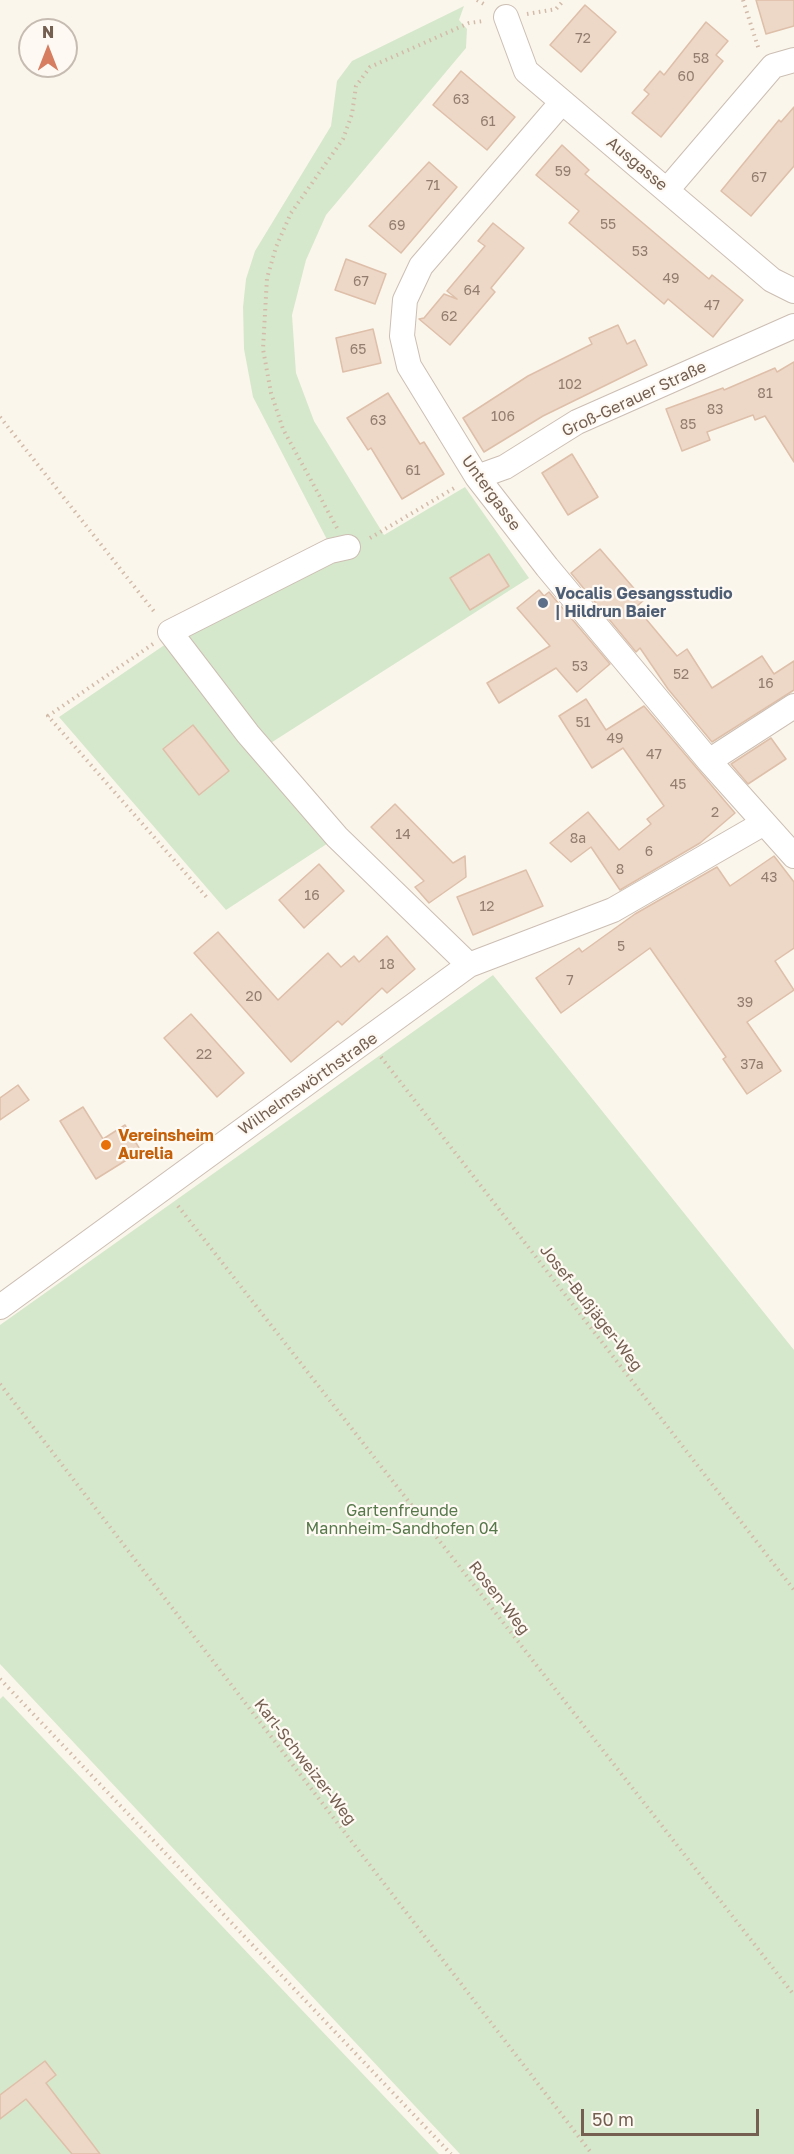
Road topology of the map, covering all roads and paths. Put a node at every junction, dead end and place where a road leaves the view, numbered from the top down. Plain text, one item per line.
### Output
1 (564, 0) edge
2 (743, 0) edge
3 (506, 17) junction
4 (784, 63) edge
5 (562, 102) junction
6 (667, 190) junction
7 (794, 291) edge
8 (794, 326) edge
9 (0, 417) edge
10 (477, 477) junction
11 (348, 547) junction
12 (170, 632) junction
13 (794, 706) edge
14 (709, 761) junction
15 (764, 823) junction
16 (794, 856) edge
17 (209, 900) dead end
18 (469, 965) junction
19 (368, 1041) junction
20 (163, 1187) junction
21 (0, 1307) edge
22 (0, 1384) edge
23 (794, 1590) edge
24 (0, 1679) edge
25 (794, 1995) edge
26 (451, 2154) edge
27 (592, 2154) edge

1 - 3 path
2 - 4 path
3 - 5 street, Ausgasse
3 - 11 path
4 - 6 street
5 - 6 street, Ausgasse
5 - 10 street, Untergasse
6 - 7 street, Ausgasse
8 - 10 street, Groß-Gerauer Straße
9 - 12 path
10 - 11 path
10 - 14 street, Untergasse
11 - 12 street
12 - 17 path
12 - 18 street
13 - 14 street
14 - 15 street, Untergasse
15 - 16 street, Untergasse
15 - 18 street, Wilhelmswörthstraße
18 - 19 street, Wilhelmswörthstraße
19 - 20 street, Wilhelmswörthstraße
19 - 23 path, Josef-Bußjäger-Weg
20 - 21 street, Wilhelmswörthstraße
20 - 25 path, Rosen-Weg
22 - 27 path, Karl-Schweizer-Weg
24 - 26 path

